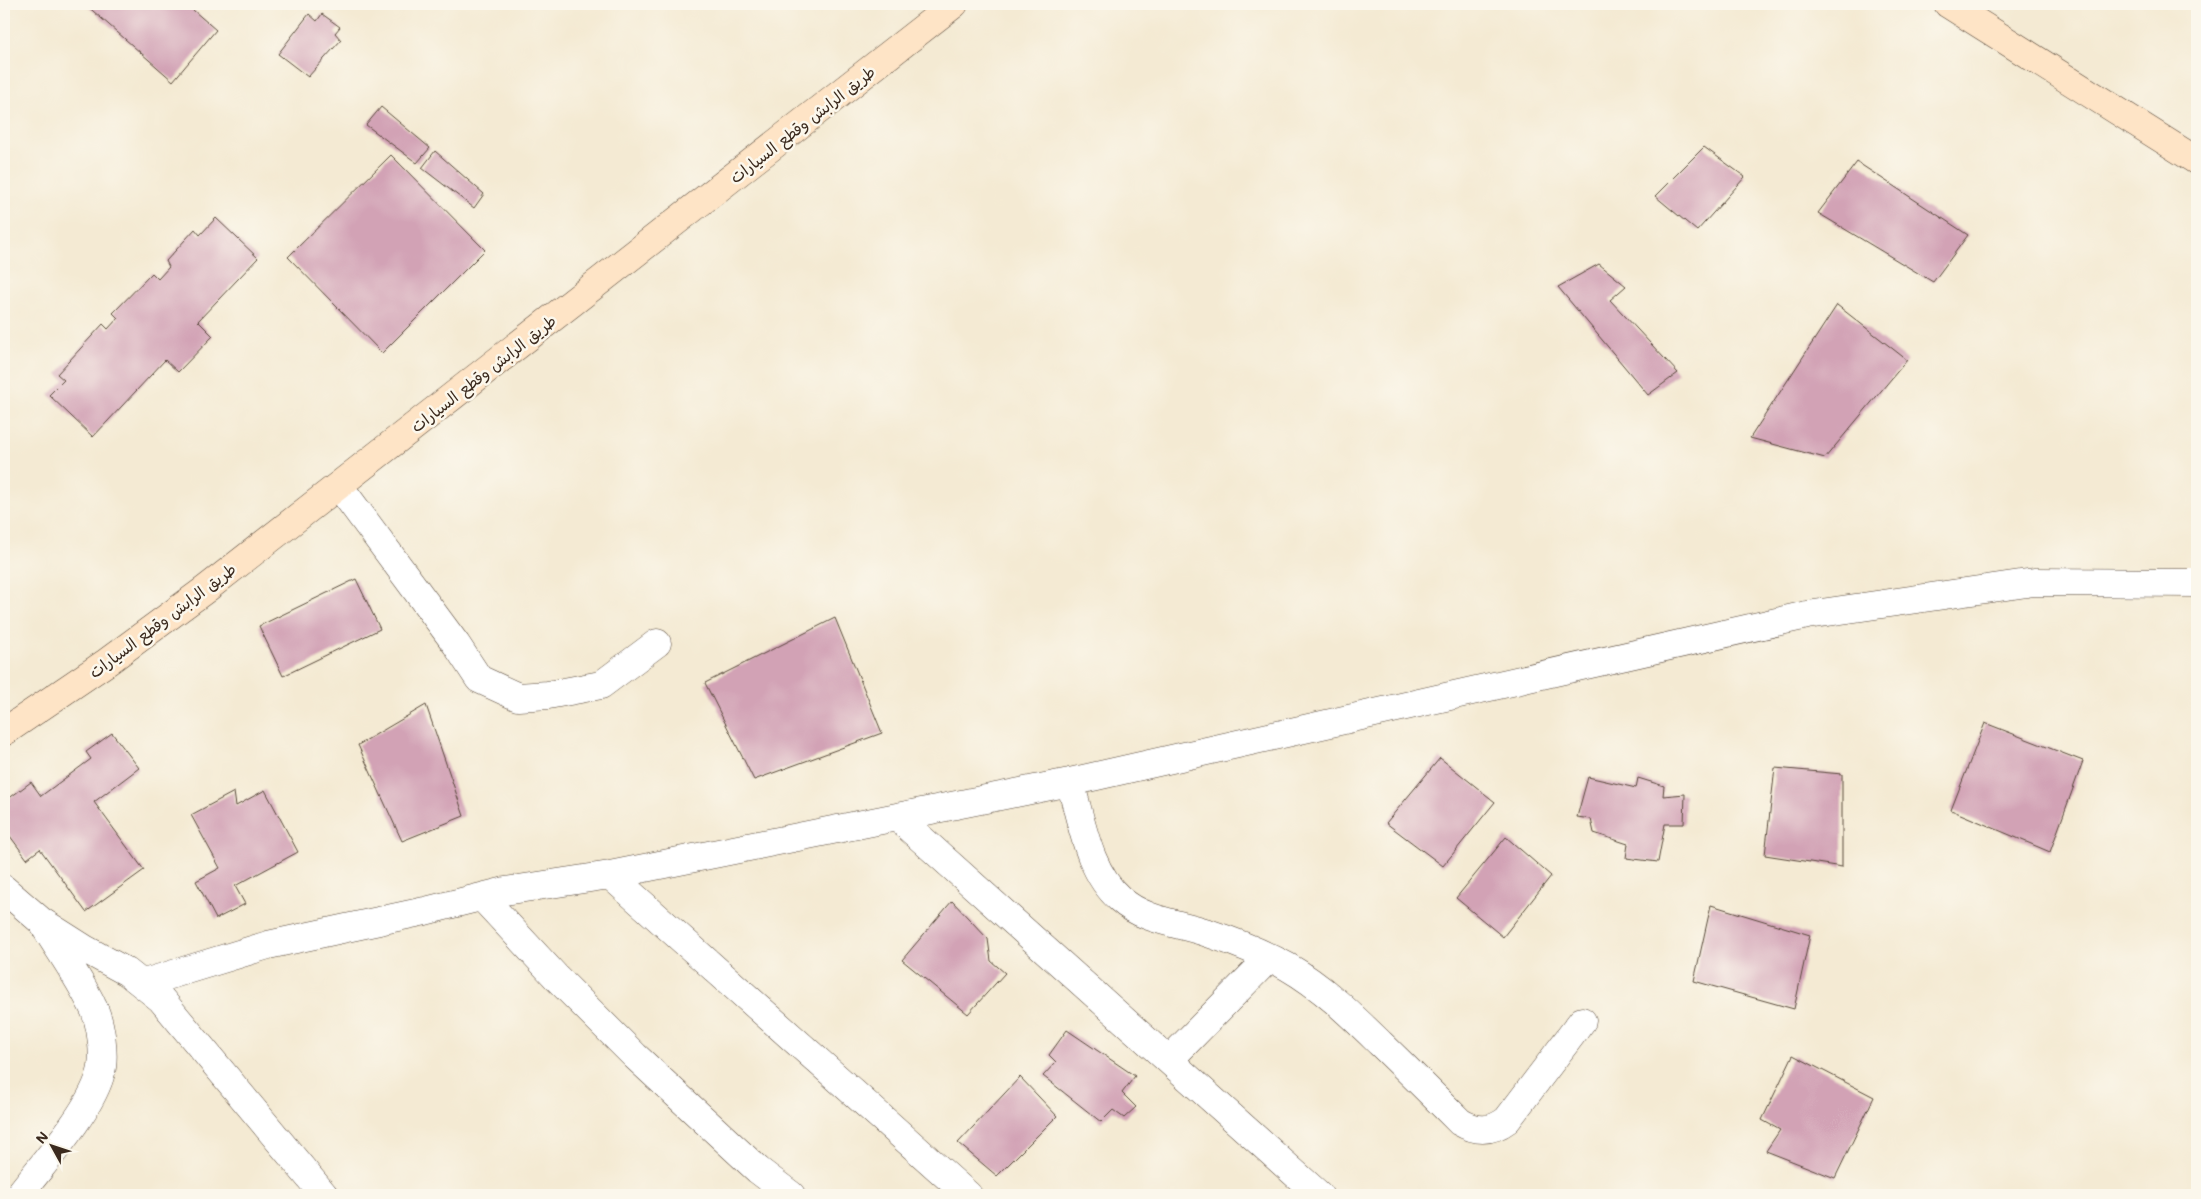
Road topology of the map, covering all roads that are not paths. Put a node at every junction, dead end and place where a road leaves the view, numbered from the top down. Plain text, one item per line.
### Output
1 (954, 4) edge
2 (1948, 4) edge
3 (2197, 161) edge
4 (339, 486) junction
5 (2197, 583) edge
6 (657, 644) dead end
7 (4, 732) edge
8 (1070, 782) junction
9 (897, 817) junction
10 (610, 874) junction
11 (4, 889) edge
12 (482, 897) junction
13 (41, 921) junction
14 (1269, 958) junction
15 (144, 983) junction
16 (1582, 1021) dead end
17 (1169, 1060) junction
18 (19, 1195) edge
19 (324, 1195) edge
20 (791, 1195) edge
21 (968, 1195) edge
22 (1319, 1195) edge

1 - 4 main road, طريق الرابش وقطع السيارات
2 - 3 main road
4 - 6 street
4 - 7 main road, طريق الرابش وقطع السيارات
5 - 8 street
8 - 9 street
8 - 14 street
9 - 10 street
9 - 17 street
10 - 12 street
10 - 21 street
11 - 13 street
12 - 15 street
12 - 20 street
13 - 15 street
13 - 18 street
14 - 16 street
14 - 17 street
15 - 19 street
17 - 22 street

